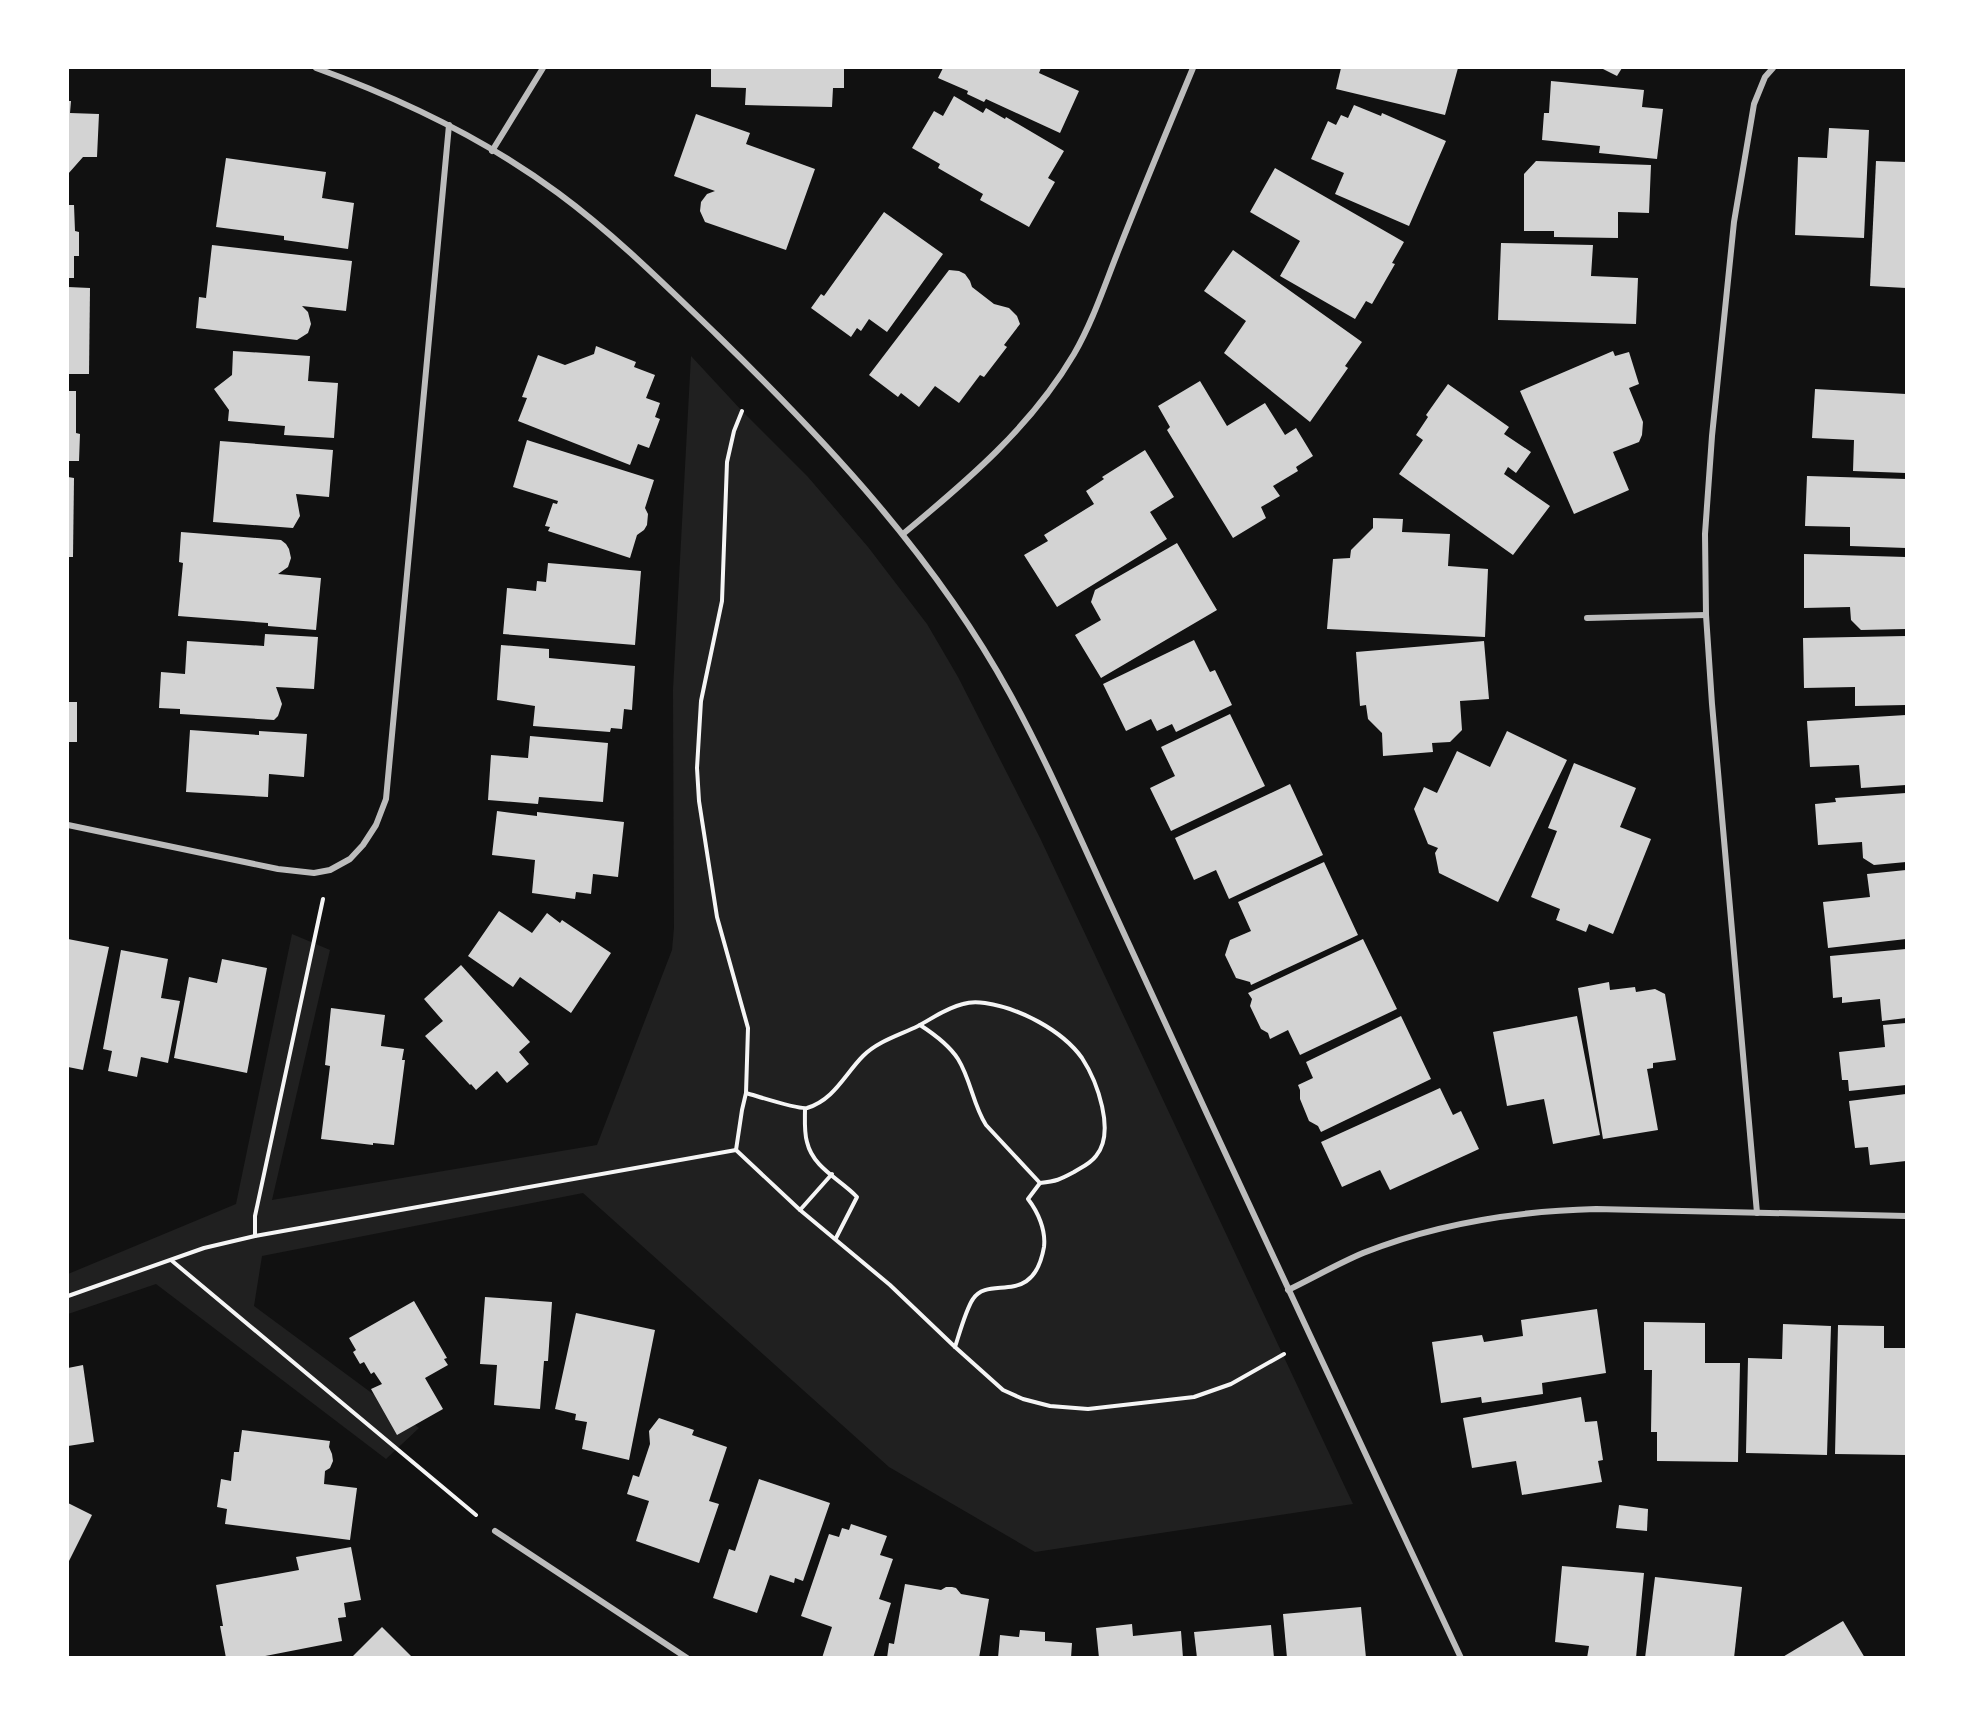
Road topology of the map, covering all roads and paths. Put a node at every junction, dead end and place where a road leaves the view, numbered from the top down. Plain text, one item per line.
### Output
1 (316, 68) edge
2 (543, 68) edge
3 (1193, 68) edge
4 (1773, 68) edge
5 (448, 125) junction
6 (492, 151) junction
7 (742, 411) dead end
8 (903, 534) junction
9 (1706, 615) junction
10 (1587, 618) dead end
11 (68, 825) edge
12 (330, 870) junction
13 (920, 1025) junction
14 (746, 1093) junction
15 (805, 1109) junction
16 (736, 1150) junction
17 (832, 1174) junction
18 (1040, 1183) junction
19 (800, 1210) junction
20 (1757, 1213) junction
21 (1906, 1216) edge
22 (255, 1236) junction
23 (836, 1238) junction
24 (171, 1260) junction
25 (1288, 1290) junction
26 (68, 1296) edge
27 (955, 1347) junction
28 (1284, 1354) dead end
29 (495, 1531) joint
30 (687, 1658) edge
31 (1461, 1658) edge

1 - 5 street
2 - 6 street
3 - 8 street
4 - 9 street
5 - 6 street
5 - 12 street
6 - 8 street
7 - 14 path
8 - 25 street
9 - 10 street
9 - 20 street
11 - 12 street
12 - 22 path
13 - 15 path
13 - 18 path
13 - 18 path
14 - 15 path
14 - 16 path
15 - 17 path
16 - 19 path
16 - 22 path
17 - 19 path
17 - 23 path
18 - 27 path
19 - 23 path
20 - 21 street
20 - 25 street
22 - 24 path
23 - 27 path
24 - 26 path
24 - 29 path
25 - 31 street
27 - 28 path
29 - 30 street

